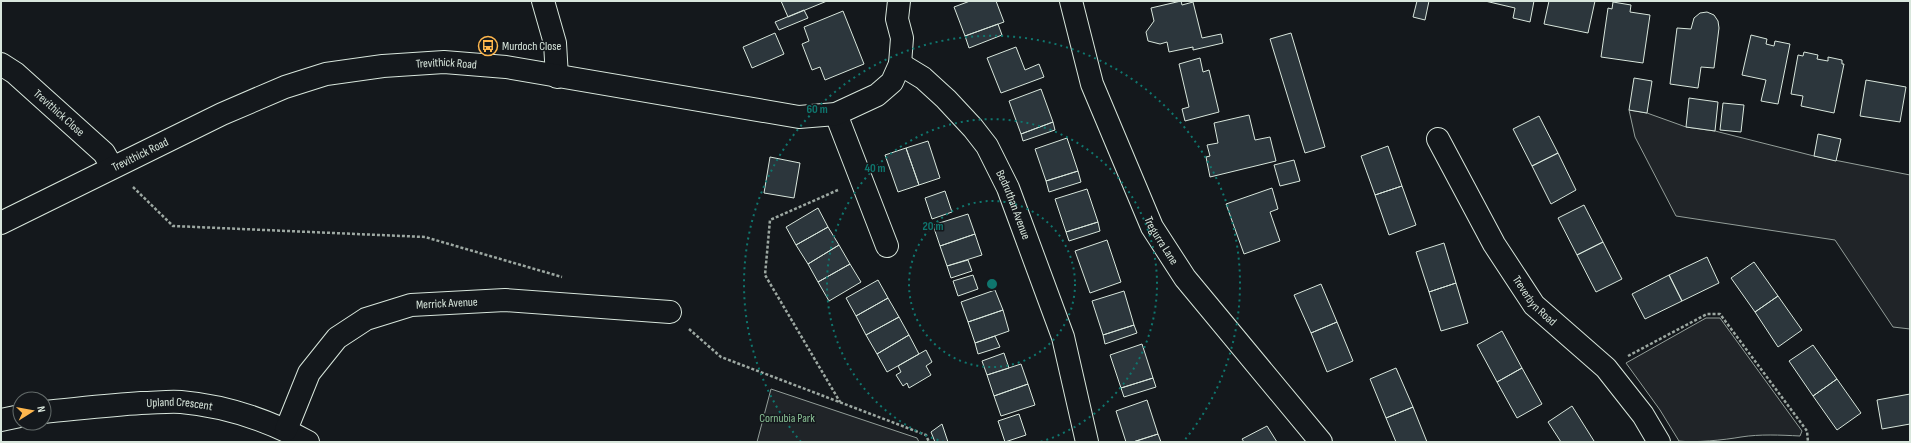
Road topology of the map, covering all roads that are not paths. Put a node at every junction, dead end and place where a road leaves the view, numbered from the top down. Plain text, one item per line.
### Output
1 (543, 1) edge
2 (899, 1) edge
3 (1071, 1) edge
4 (1, 64) edge
5 (900, 64) junction
6 (557, 77) junction
7 (836, 114) junction
8 (1438, 139) dead end
9 (112, 167) junction
10 (1, 223) edge
11 (887, 246) dead end
12 (670, 312) dead end
13 (52, 411) edge
14 (12, 418) edge
15 (1, 420) edge
16 (286, 430) junction
17 (308, 442) edge
18 (1087, 442) edge
19 (1321, 442) edge
20 (1659, 442) edge

1 - 6 street
2 - 5 street
3 - 19 street, Tregurra Lane
4 - 9 street, Trevithick Close
5 - 7 street, Trevithick Road
5 - 18 street, Bedruthan Avenue
6 - 7 street, Trevithick Road
6 - 9 street, Trevithick Road
7 - 11 street
8 - 20 street, Treverbyn Road
9 - 10 street, Trevithick Road
12 - 16 street, Merrick Avenue
13 - 16 street, Upland Crescent
14 - 15 street
16 - 17 street, Upland Crescent

